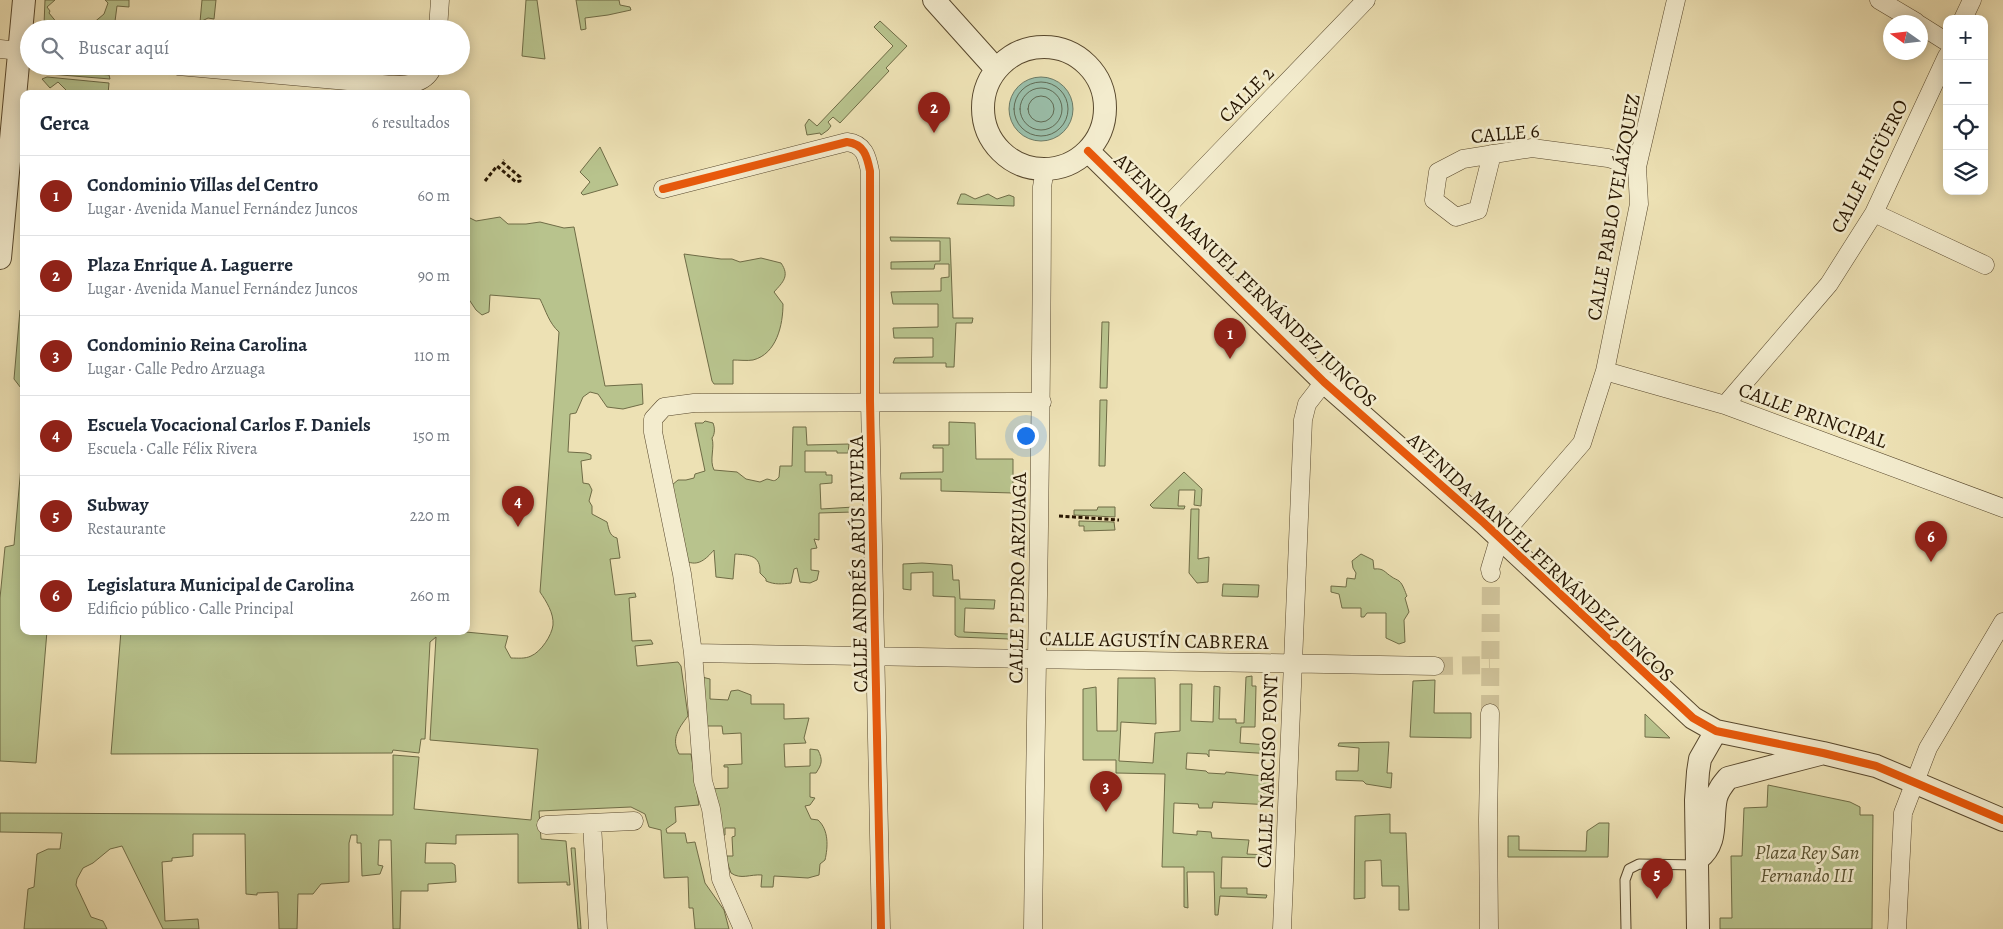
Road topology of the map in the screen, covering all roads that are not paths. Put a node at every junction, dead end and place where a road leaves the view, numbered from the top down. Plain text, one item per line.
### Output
1 (24, 0) edge
2 (440, 0) edge
3 (934, 0) edge
4 (1676, 0) edge
5 (1879, 0) edge
6 (1972, 0) edge
7 (1364, 1) edge
8 (1904, 15) edge
9 (1965, 15) edge
10 (21, 20) edge
11 (439, 20) edge
12 (20, 26) edge
13 (1928, 31) edge
14 (1943, 40) edge
15 (16, 51) edge
16 (1945, 60) edge
17 (996, 69) junction
18 (280, 75) edge
19 (428, 75) edge
20 (1088, 151) junction
21 (1492, 154) junction
22 (1637, 167) junction
23 (1045, 168) junction
24 (663, 189) dead end
25 (1874, 213) junction
26 (1157, 217) junction
27 (0, 258) edge
28 (1985, 265) dead end
29 (1605, 371) junction
30 (1324, 382) junction
31 (870, 401) junction
32 (1042, 402) junction
33 (1725, 405) junction
34 (2003, 508) edge
35 (1499, 538) junction
36 (1491, 573) tunnel mouth
37 (2003, 622) edge
38 (693, 653) junction
39 (876, 656) junction
40 (1036, 658) junction
41 (1293, 663) junction
42 (1435, 666) tunnel mouth
43 (1490, 713) tunnel mouth
44 (1716, 731) junction
45 (1823, 753) junction
46 (1914, 781) junction
47 (2003, 820) edge
48 (634, 821) dead end
49 (592, 824) junction
50 (546, 825) dead end
51 (1697, 863) junction
52 (598, 929) edge
53 (743, 929) edge
54 (881, 929) edge
55 (1033, 929) edge
56 (1282, 929) edge
57 (1489, 929) edge
58 (1626, 929) edge
59 (1698, 929) edge
60 (1897, 929) edge

1 - 10 street
2 - 11 street
3 - 17 street
4 - 22 street, CALLE PABLO VELÁZQUEZ
5 - 8 street
6 - 9 street
7 - 26 street, CALLE 2
12 - 15 street
13 - 14 street
15 - 27 street
16 - 25 street, CALLE HIGÜERO
17 - 20 street, AVENIDA MANUEL FERNÁNDEZ JUNCOS
17 - 23 street, AVENIDA MANUEL FERNÁNDEZ JUNCOS
18 - 19 street
20 - 23 street, AVENIDA MANUEL FERNÁNDEZ JUNCOS
20 - 26 street, AVENIDA MANUEL FERNÁNDEZ JUNCOS
21 - 21 street, CALLE 6
21 - 22 street, CALLE 6
22 - 29 street, CALLE PABLO VELÁZQUEZ
23 - 32 street, CALLE PEDRO ARZUAGA
24 - 31 street, CALLE ANDRÉS ARÚS RIVERA
25 - 28 street
25 - 33 street, CALLE HIGÜERO
26 - 30 street, AVENIDA MANUEL FERNÁNDEZ JUNCOS
29 - 33 street, CALLE PRINCIPAL
29 - 35 street, CALLE PABLO VELÁZQUEZ
30 - 35 street, AVENIDA MANUEL FERNÁNDEZ JUNCOS
30 - 41 street, CALLE NARCISO FONT
31 - 32 street
31 - 38 street
31 - 39 street, CALLE ANDRÉS ARÚS RIVERA
32 - 40 street, CALLE PEDRO ARZUAGA
33 - 34 street, CALLE PRINCIPAL
35 - 36 street
35 - 44 street, AVENIDA MANUEL FERNÁNDEZ JUNCOS
37 - 46 street
38 - 39 street, CALLE AGUSTÍN CABRERA
38 - 53 street
39 - 40 street, CALLE AGUSTÍN CABRERA
39 - 54 street, CALLE ANDRÉS ARÚS RIVERA
40 - 41 street, CALLE AGUSTÍN CABRERA
40 - 55 street, CALLE PEDRO ARZUAGA
41 - 42 street, CALLE AGUSTÍN CABRERA
41 - 56 street, CALLE NARCISO FONT
43 - 57 street
44 - 45 street, AVENIDA MANUEL FERNÁNDEZ JUNCOS
44 - 51 street
45 - 46 street, AVENIDA MANUEL FERNÁNDEZ JUNCOS
45 - 51 street
46 - 47 street, AVENIDA MANUEL FERNÁNDEZ JUNCOS
46 - 60 street
48 - 49 street
49 - 50 street
49 - 52 street
51 - 58 lane
51 - 59 street

